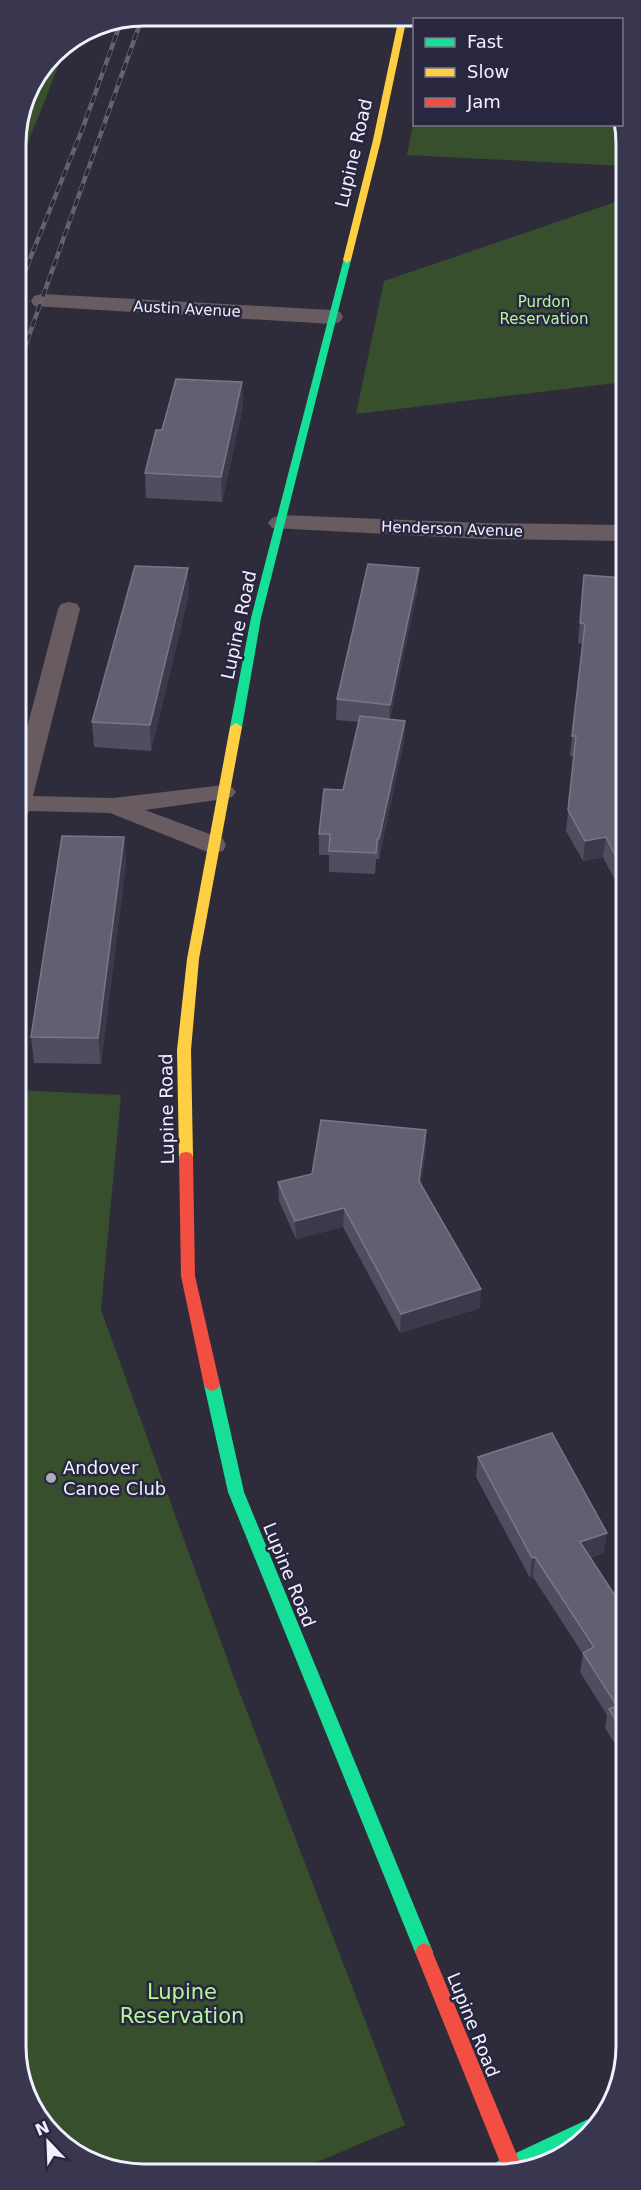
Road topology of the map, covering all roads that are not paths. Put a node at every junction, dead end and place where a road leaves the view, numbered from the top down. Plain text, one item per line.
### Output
1 (401, 26) edge
2 (42, 302) dead end
3 (332, 317) junction
4 (281, 523) junction
5 (616, 533) edge
6 (69, 609) dead end
7 (26, 778) edge
8 (224, 792) junction
9 (113, 806) junction
10 (26, 810) edge
11 (214, 845) junction
12 (574, 2136) edge
13 (510, 2163) edge
14 (516, 2163) edge

1 - 3 street, Lupine Road
2 - 3 street, Austin Avenue
3 - 4 street, Lupine Road
4 - 5 street, Henderson Avenue
4 - 8 street, Lupine Road
6 - 7 lane
8 - 9 lane
8 - 11 street, Lupine Road
9 - 10 lane
9 - 11 lane
11 - 13 street, Lupine Road
12 - 14 street

